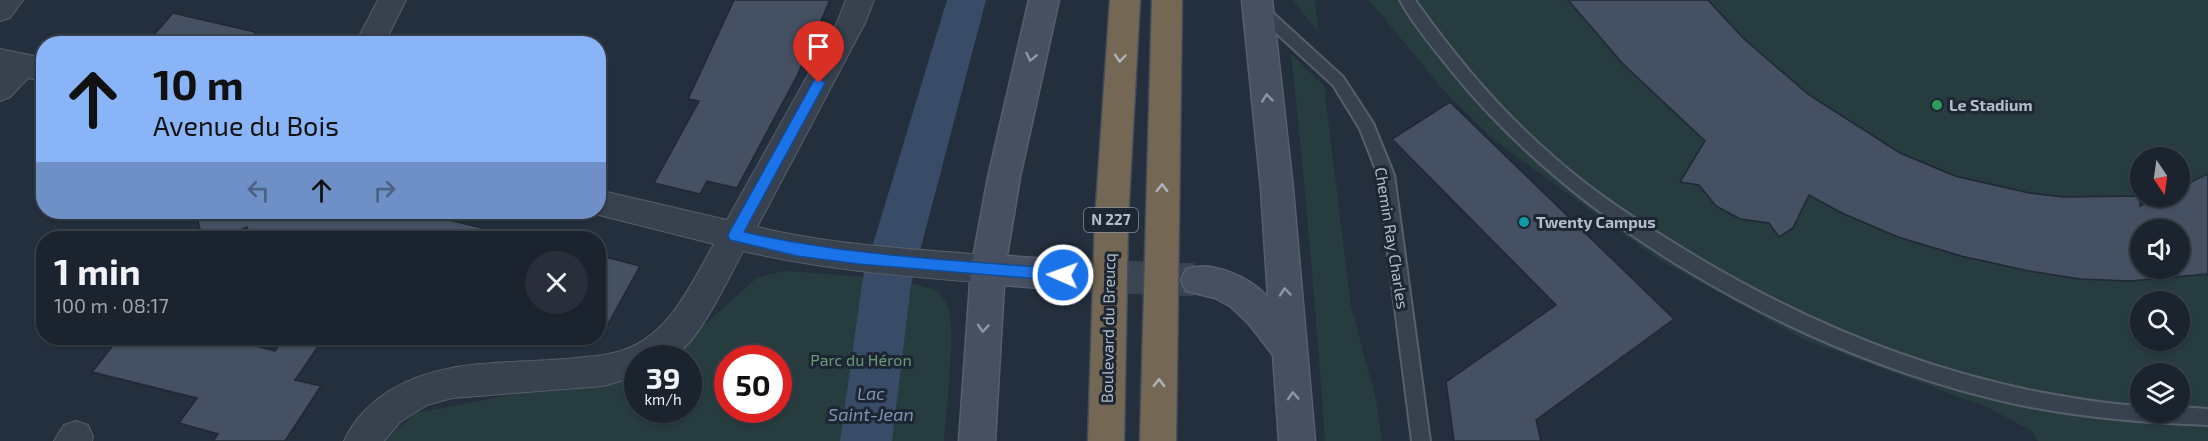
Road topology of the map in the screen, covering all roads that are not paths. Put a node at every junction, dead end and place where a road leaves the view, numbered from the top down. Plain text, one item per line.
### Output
1 (9, 0) edge
2 (392, 0) edge
3 (860, 0) edge
4 (1044, 0) edge
5 (1125, 0) edge
6 (1167, 0) edge
7 (1407, 0) edge
8 (1258, 4) edge
9 (0, 10) edge
10 (373, 36) edge
11 (22, 65) edge
12 (0, 88) edge
13 (606, 205) edge
14 (735, 235) junction
15 (988, 269) junction
16 (1063, 275) tunnel mouth
17 (1198, 280) tunnel mouth
18 (662, 345) edge
19 (1290, 351) junction
20 (624, 366) edge
21 (2208, 417) edge
22 (362, 441) edge
23 (977, 441) edge
24 (1106, 441) edge
25 (1158, 441) edge
26 (1297, 441) edge
27 (1421, 441) edge

1 - 9 street
2 - 10 street
3 - 14 street
4 -> 15 main road
5 -> 24 highway, Boulevard du Breucq / N 227
25 -> 6 highway, N 227
7 - 21 lane
19 -> 8 main road
8 - 27 lane, Chemin Ray Charles
11 - 12 street
13 - 14 street
14 - 15 street
14 - 18 street
15 - 16 main road
15 -> 23 main road
17 - 19 main road
26 -> 19 main road
20 - 22 street

